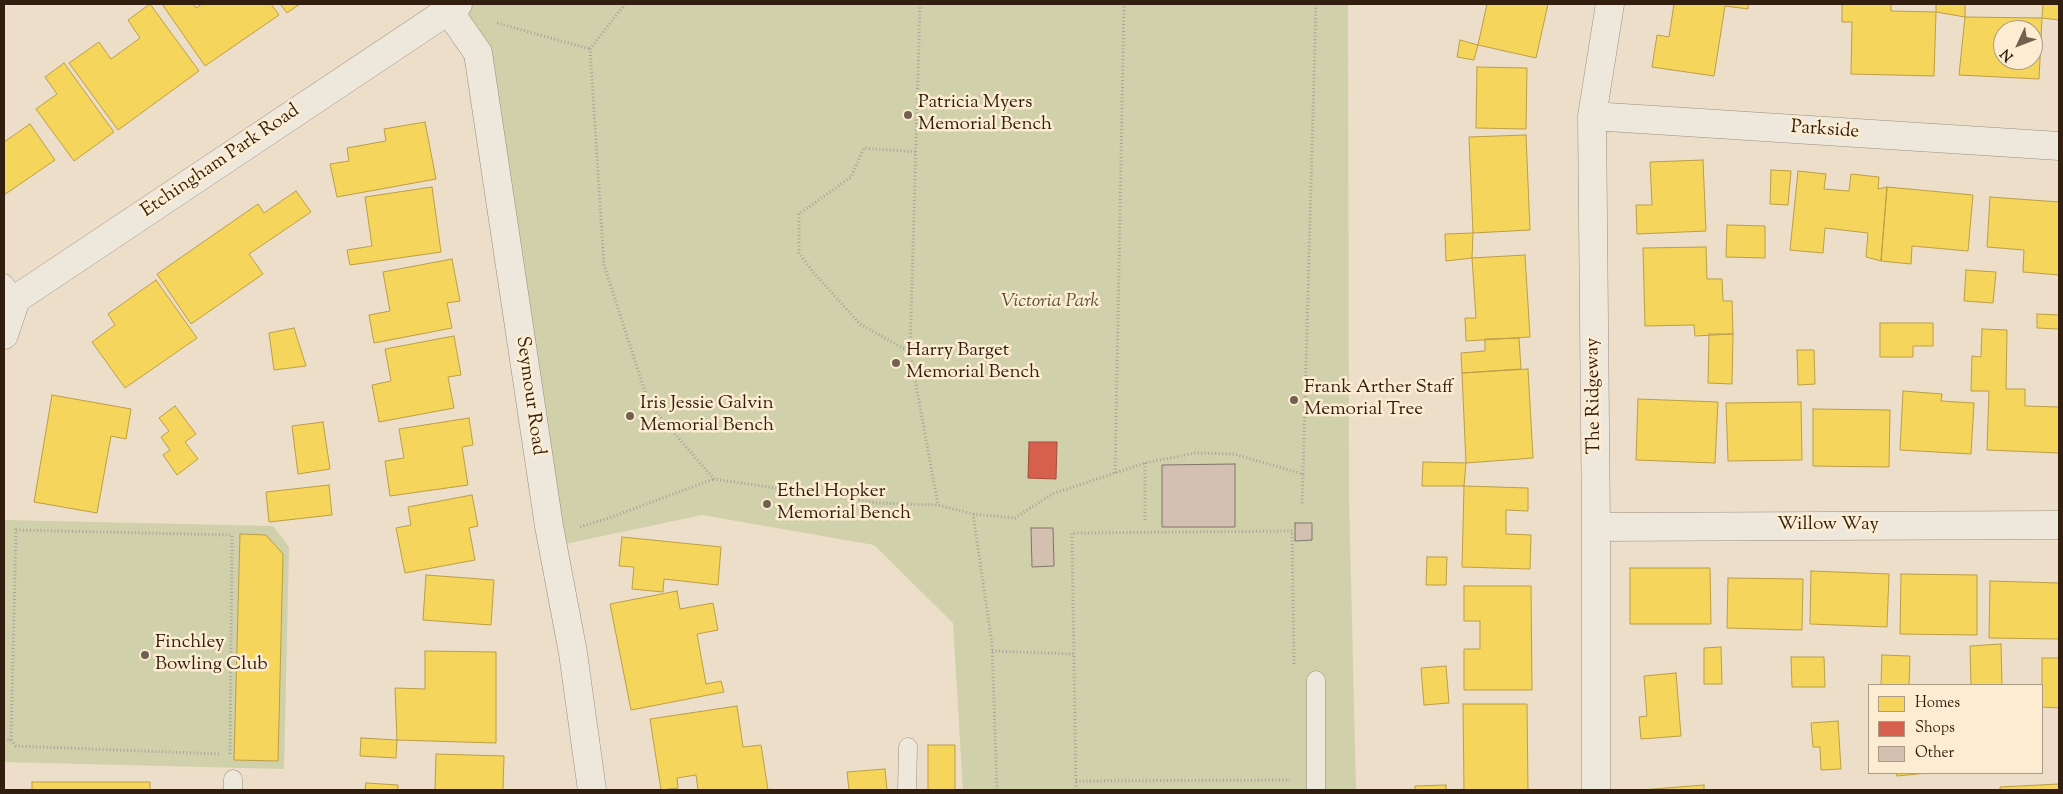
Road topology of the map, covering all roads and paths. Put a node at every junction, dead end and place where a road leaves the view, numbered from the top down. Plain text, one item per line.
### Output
1 (625, 4) edge
2 (920, 4) edge
3 (1124, 4) edge
4 (1316, 4) edge
5 (1610, 4) edge
6 (451, 6) edge
7 (590, 49) junction
8 (1592, 116) junction
9 (2059, 146) edge
10 (916, 152) junction
11 (10, 291) edge
12 (4, 335) edge
13 (910, 352) junction
14 (1145, 463) junction
15 (1115, 473) junction
16 (1303, 474) junction
17 (714, 479) junction
18 (938, 504) junction
19 (1302, 504) dead end
20 (973, 514) junction
21 (1145, 522) dead end
22 (2059, 525) edge
23 (1596, 527) junction
24 (550, 535) junction
25 (992, 651) junction
26 (1074, 654) junction
27 (1294, 670) dead end
28 (1316, 680) dead end
29 (4, 740) edge
30 (11, 740) junction
31 (908, 747) dead end
32 (1296, 780) dead end
33 (1076, 781) junction
34 (592, 790) edge
35 (907, 790) edge
36 (997, 790) edge
37 (1076, 790) edge
38 (1316, 790) edge
39 (1596, 790) edge

1 - 7 path
2 - 10 path
3 - 15 path
4 - 16 path
5 - 8 street, The Ridgeway
6 - 7 path
6 - 11 street, Etchingham Park Road
6 - 24 street, Seymour Road
7 - 17 path
8 - 9 street, Parkside
8 - 23 street, The Ridgeway
10 - 13 path
10 - 13 path
11 - 12 street, Etchingham Park Road
13 - 18 path
14 - 15 path
14 - 16 path
14 - 21 path
15 - 20 path
16 - 19 path
17 - 18 path
17 - 24 path
18 - 20 path
20 - 25 path
22 - 23 street, Willow Way
23 - 39 street, The Ridgeway
24 - 34 street, Seymour Road
25 - 26 path
25 - 36 path
26 - 27 path
26 - 33 path
28 - 38 lane
29 - 30 path
30 - 30 path
31 - 35 lane
32 - 33 path
33 - 37 path

